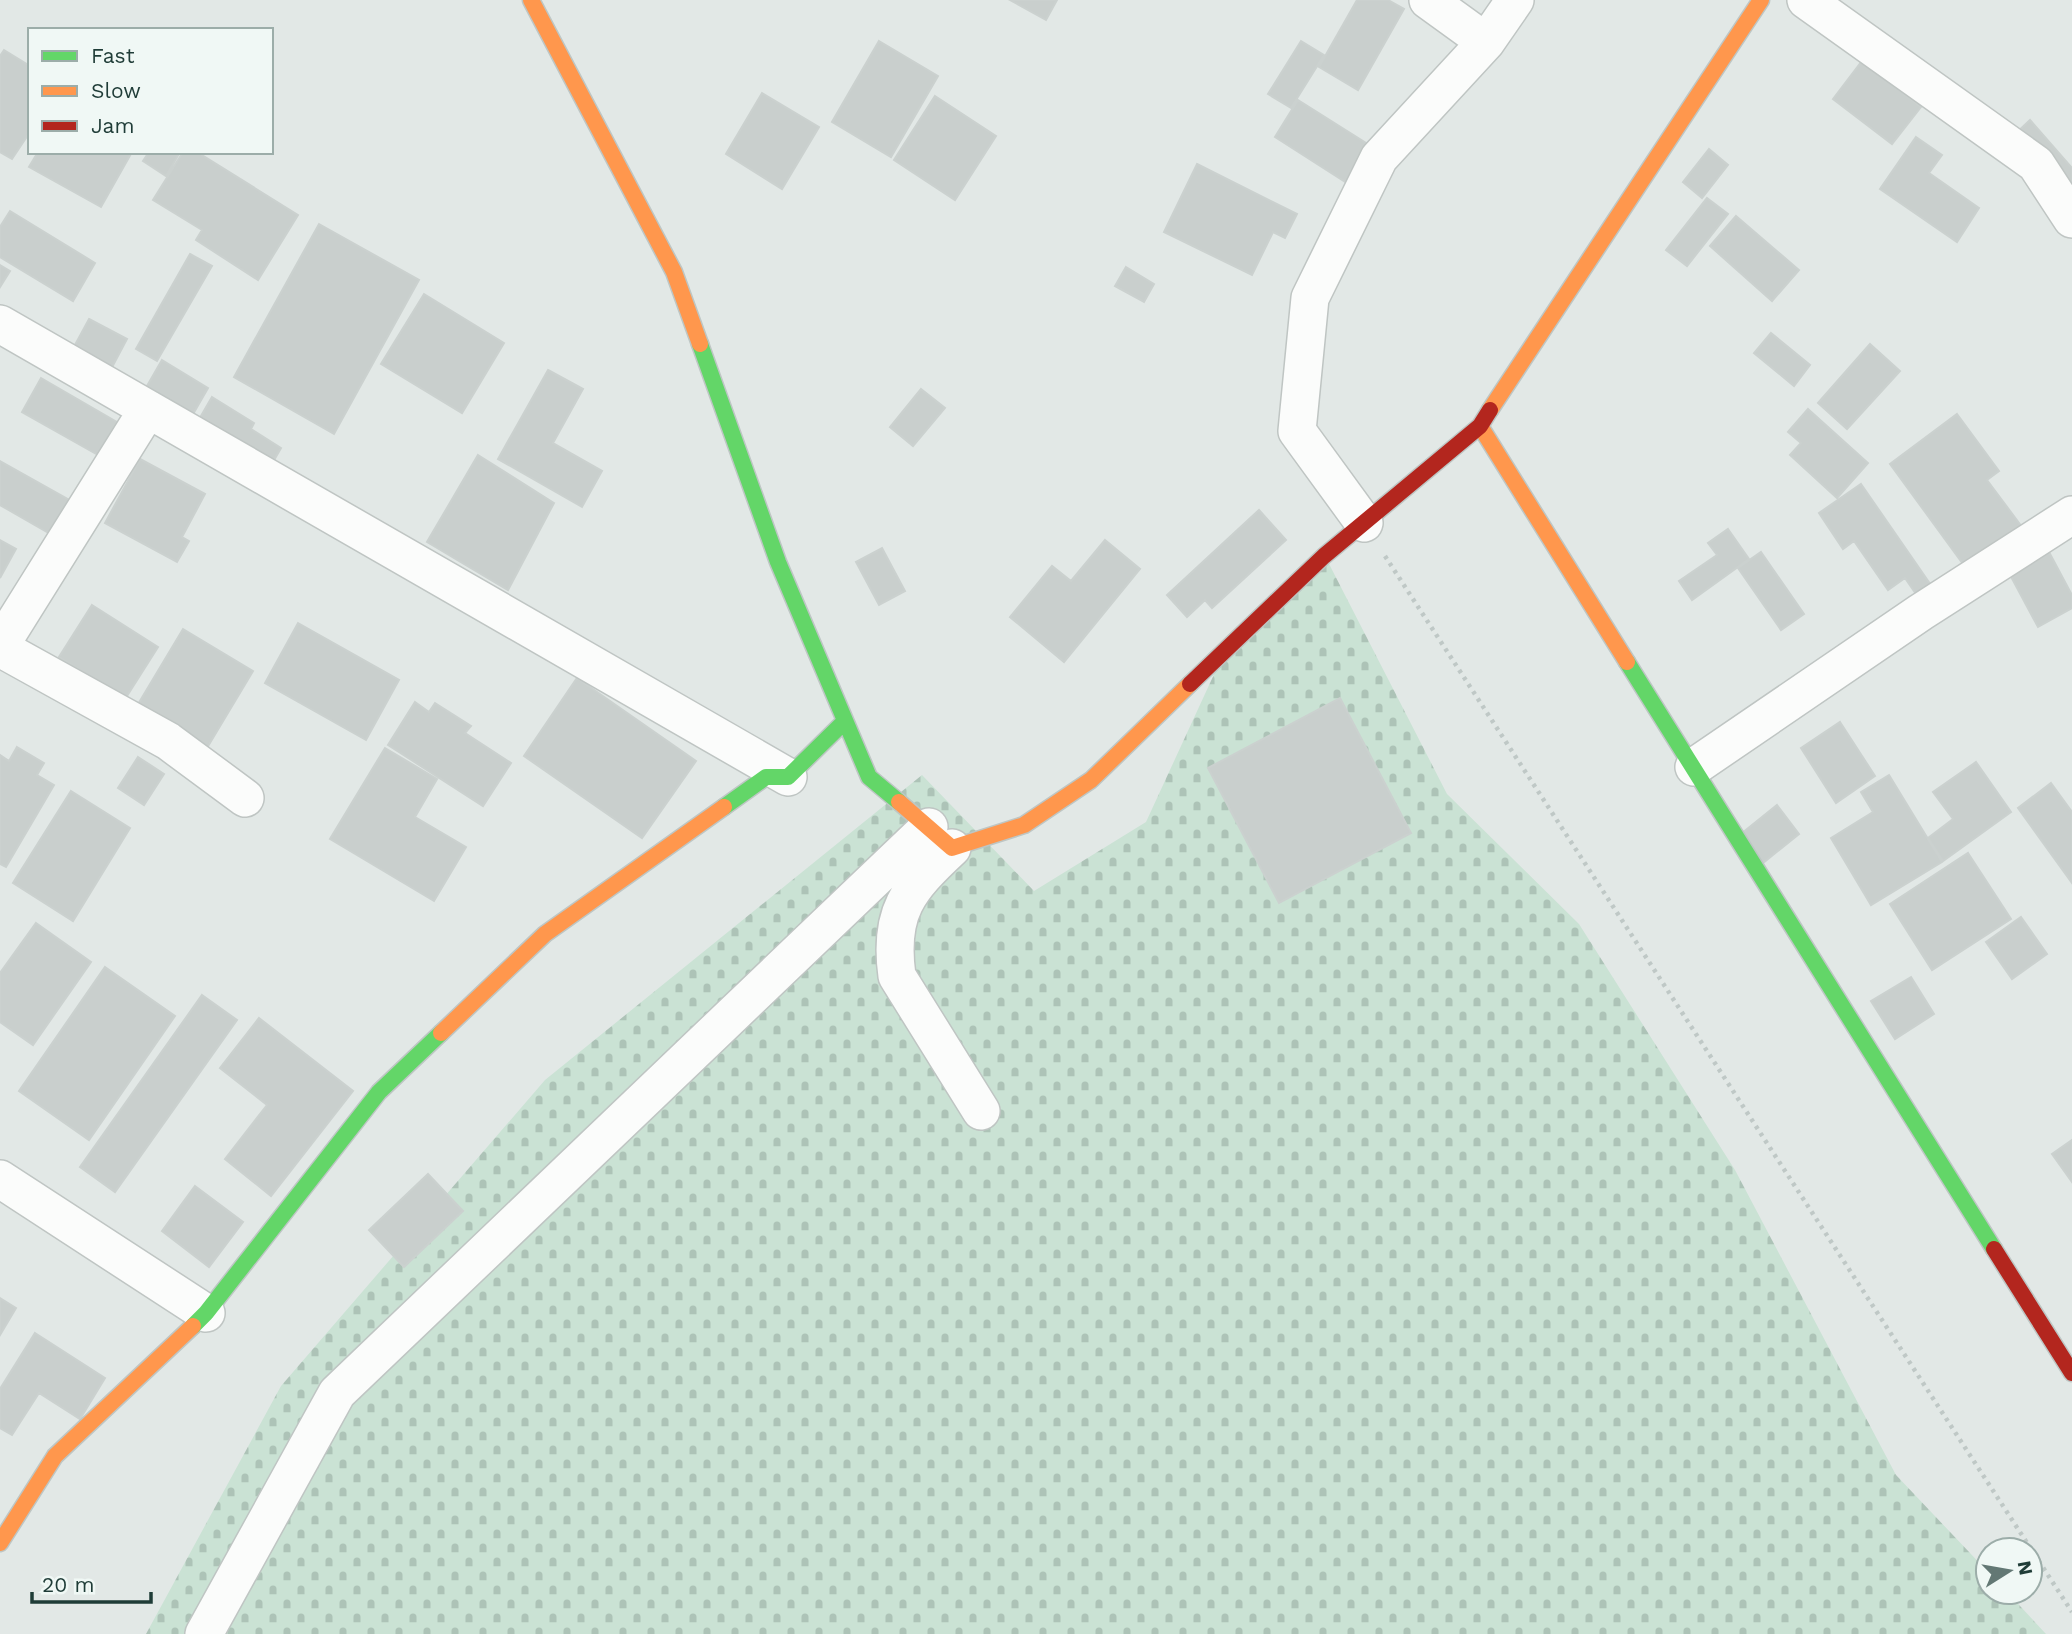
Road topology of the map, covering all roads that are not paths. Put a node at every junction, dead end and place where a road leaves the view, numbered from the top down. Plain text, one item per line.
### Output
1 (531, 0) edge
2 (1428, 0) edge
3 (1515, 0) edge
4 (1761, 0) edge
5 (1805, 0) edge
6 (1486, 42) junction
7 (2072, 219) edge
8 (0, 324) edge
9 (148, 409) junction
10 (1480, 426) junction
11 (2072, 515) edge
12 (1364, 523) junction
13 (0, 647) edge
14 (845, 721) junction
15 (1693, 767) junction
16 (788, 777) junction
17 (245, 798) dead end
18 (941, 838) junction
19 (981, 1111) dead end
20 (0, 1179) edge
21 (206, 1312) junction
22 (2067, 1355) edge
23 (0, 1544) edge
24 (204, 1634) edge

1 - 14 street
2 - 6 street
3 - 6 street
4 - 10 street
5 - 7 street
6 - 12 street
8 - 9 street
9 - 13 street
9 - 16 street
10 - 12 street
10 - 15 street
11 - 15 street
12 - 18 street
13 - 17 street
14 - 16 street
14 - 18 street
15 - 22 street
16 - 21 street
18 - 19 street
18 - 24 street
20 - 21 street
21 - 23 street

